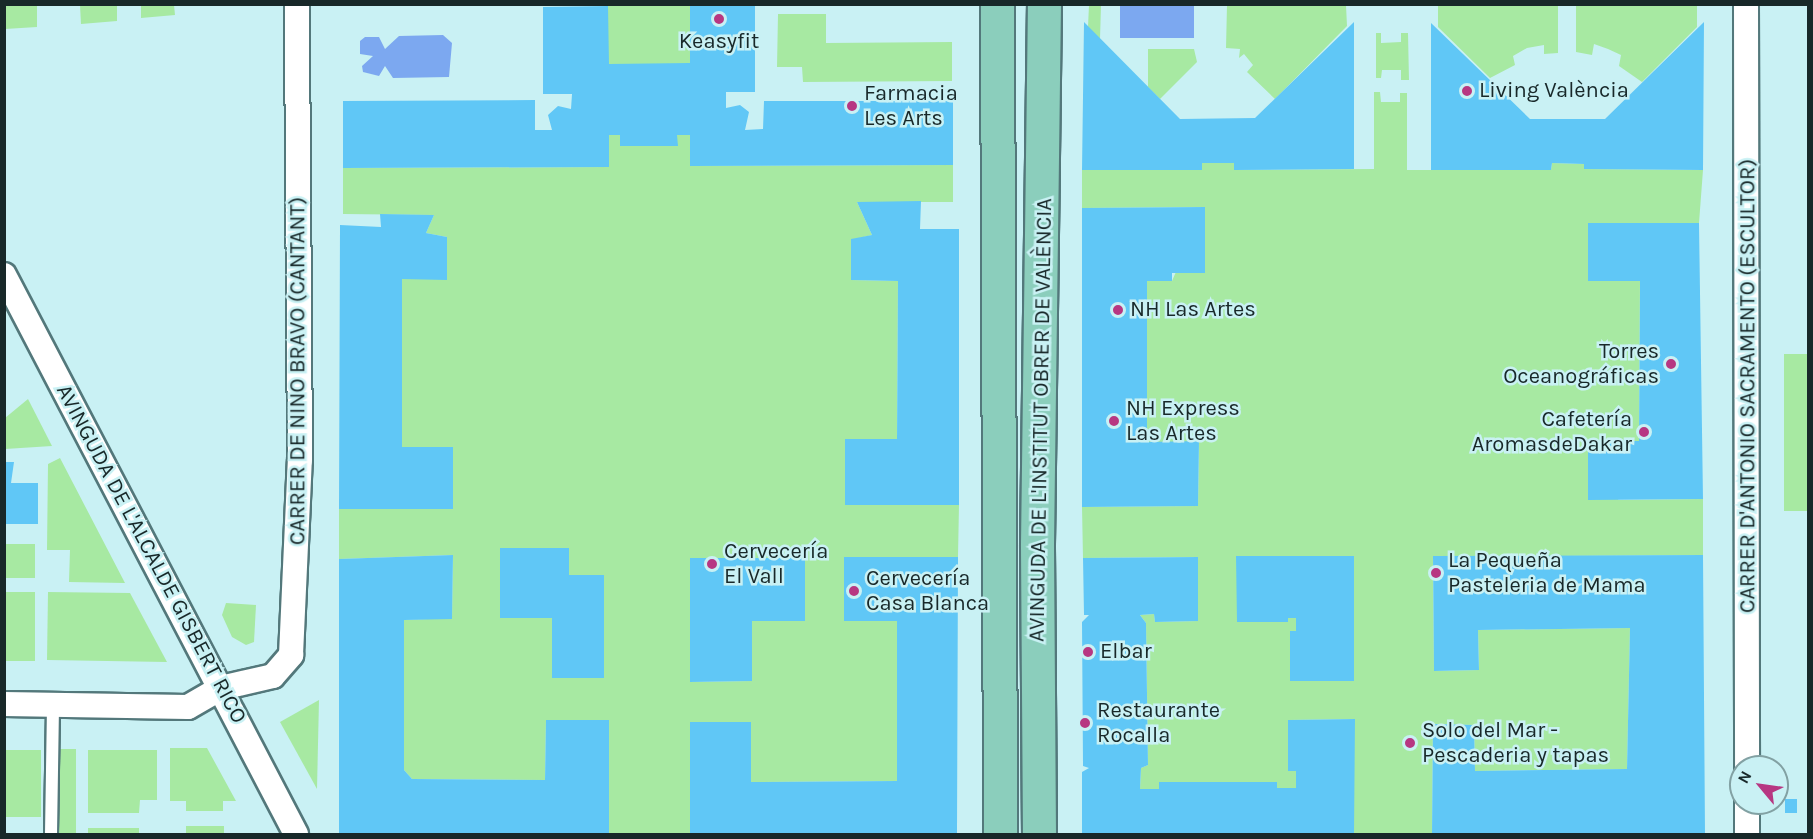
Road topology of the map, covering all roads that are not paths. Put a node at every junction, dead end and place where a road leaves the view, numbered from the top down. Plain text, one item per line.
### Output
1 (297, 4) edge
2 (997, 4) edge
3 (1044, 4) edge
4 (1746, 4) edge
5 (4, 275) edge
6 (221, 688) junction
7 (4, 704) edge
8 (52, 704) junction
9 (1747, 755) edge
10 (1747, 815) edge
11 (51, 834) edge
12 (296, 834) edge
13 (1000, 834) edge
14 (1039, 834) edge
15 (1747, 834) edge

1 - 6 street, CARRER DE NINO BRAVO (CANTANT)
2 - 13 main road, AVINGUDA DE L'INSTITUT OBRER DE VALÈNCIA
3 - 14 main road, AVINGUDA DE L'INSTITUT OBRER DE VALÈNCIA
4 - 9 street, CARRER D'ANTONIO SACRAMENTO (ESCULTOR)
5 - 6 street, AVINGUDA DE L'ALCALDE GISBERT RICO
6 - 8 street, CARRER DE NINO BRAVO (CANTANT)
6 - 12 street, AVINGUDA DE L'ALCALDE GISBERT RICO
7 - 8 street, CARRER DE NINO BRAVO (CANTANT)
8 - 11 lane
10 - 15 street

